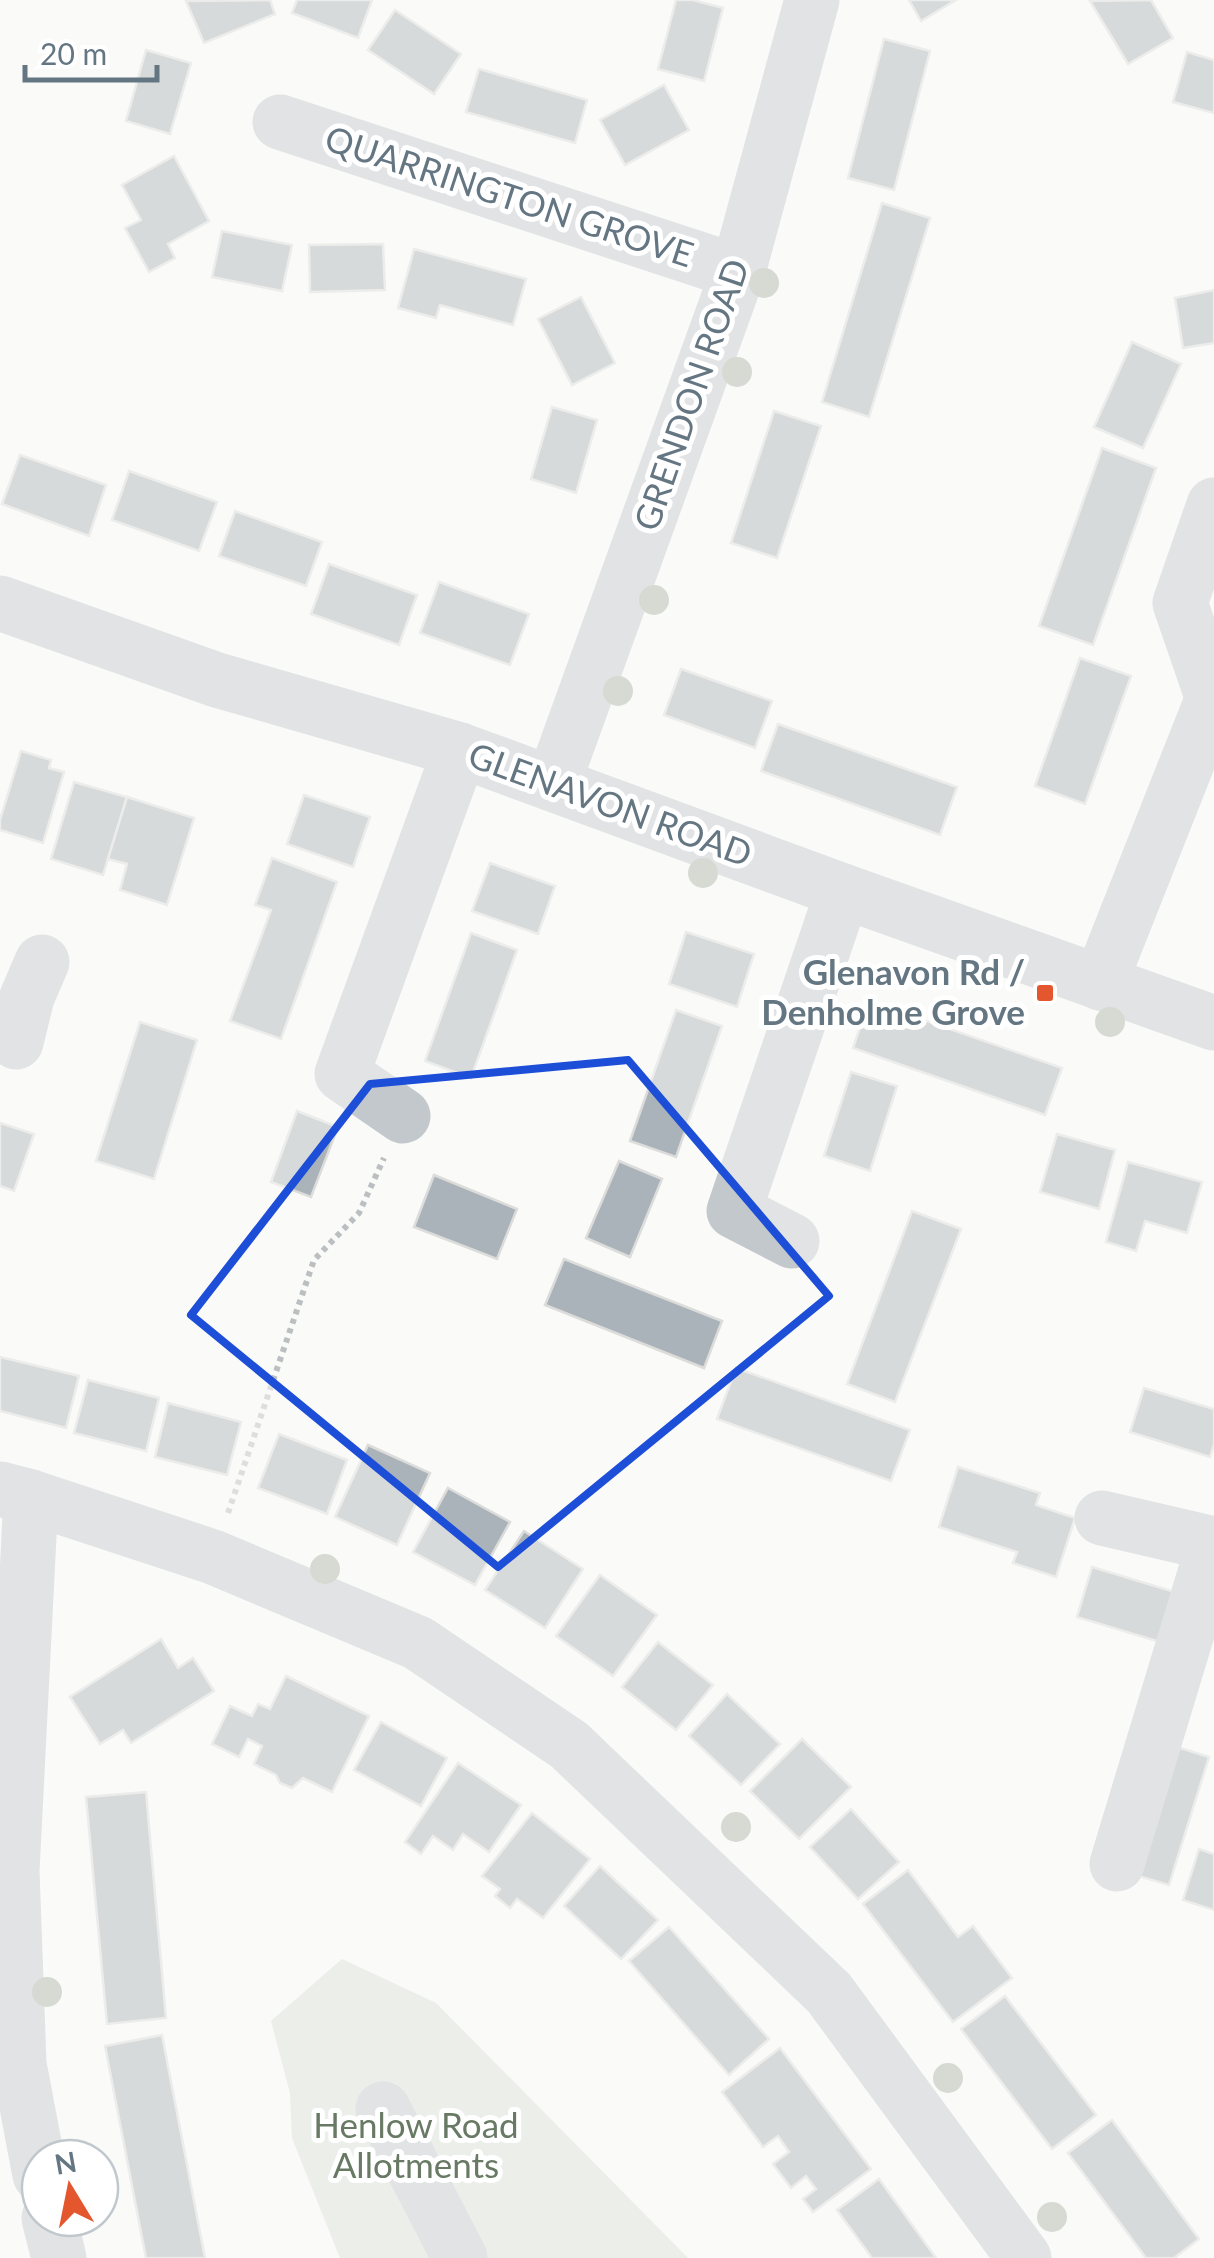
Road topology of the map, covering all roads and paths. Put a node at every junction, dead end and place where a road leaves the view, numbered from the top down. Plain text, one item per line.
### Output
1 (812, 0) edge
2 (280, 122) dead end
3 (738, 272) junction
4 (1214, 505) edge
5 (0, 603) edge
6 (1213, 695) edge
7 (460, 750) junction
8 (553, 784) junction
9 (843, 891) junction
10 (1100, 983) junction
11 (1214, 1023) edge
12 (403, 1116) joint
13 (792, 1241) dead end
14 (16, 1493) edge
15 (1102, 1518) dead end
16 (1214, 1544) edge
17 (214, 1557) junction
18 (1117, 1864) dead end
19 (382, 2109) dead end
20 (33, 2138) edge
21 (460, 2258) edge
22 (1024, 2258) edge

1 - 3 street, GRENDON ROAD
2 - 3 street, QUARRINGTON GROVE
3 - 8 street, GRENDON ROAD
4 - 6 street
5 - 7 street, GLENAVON ROAD
6 - 10 street
7 - 8 street, GLENAVON ROAD
7 - 12 street
8 - 9 street, GLENAVON ROAD
9 - 10 street, GLENAVON ROAD
9 - 13 street
10 - 11 street, GLENAVON ROAD
12 - 17 path
14 - 17 street
14 - 20 street
15 - 16 street
16 - 18 street
17 - 22 street
19 - 21 street

